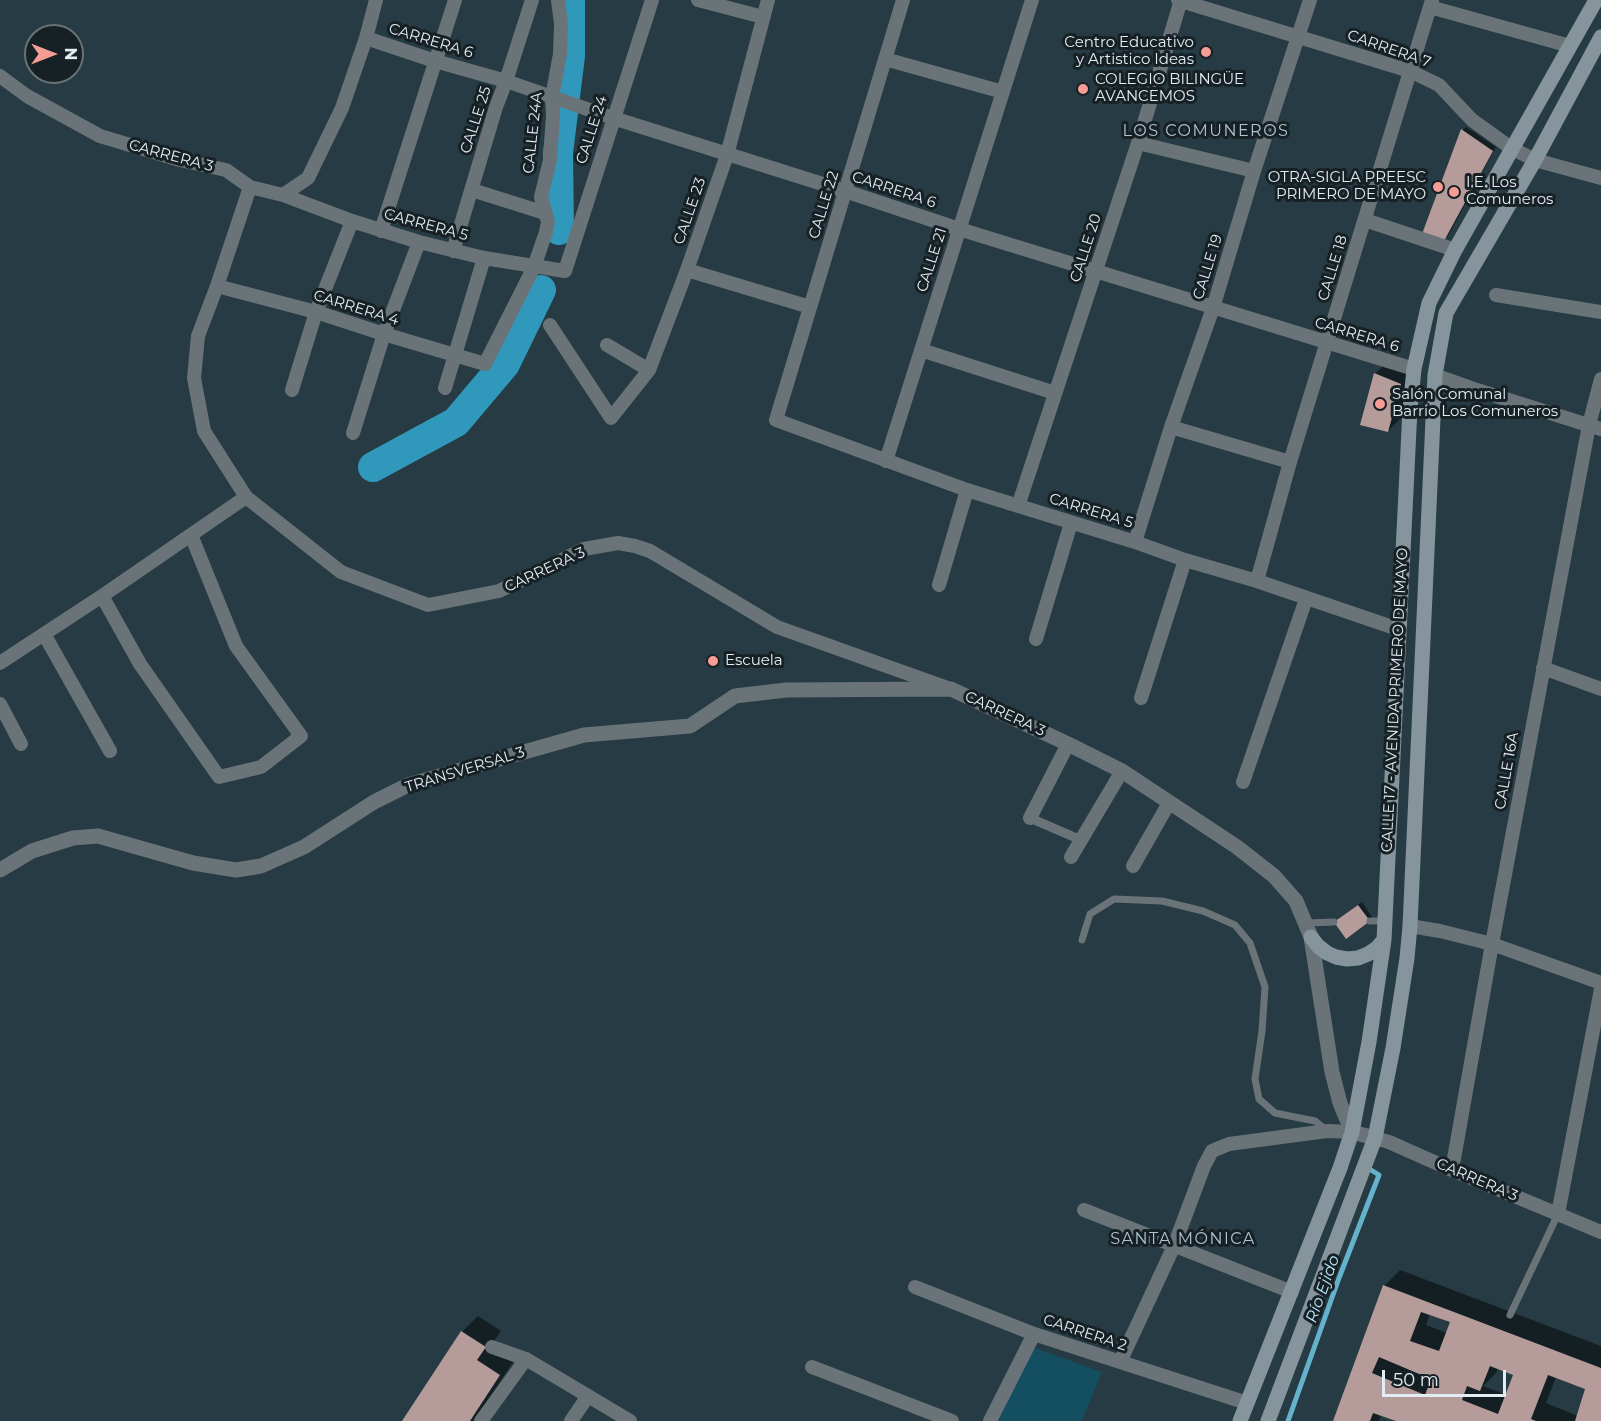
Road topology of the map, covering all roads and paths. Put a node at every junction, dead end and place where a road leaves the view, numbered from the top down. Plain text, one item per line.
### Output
1 (376, 0) edge
2 (456, 0) edge
3 (532, 0) edge
4 (558, 0) edge
5 (652, 0) edge
6 (698, 0) edge
7 (768, 0) edge
8 (903, 0) edge
9 (1032, 0) edge
10 (1180, 0) edge
11 (1310, 0) edge
12 (1596, 0) edge
13 (1431, 3) edge
14 (763, 18) junction
15 (1298, 37) junction
16 (366, 38) junction
17 (1600, 41) edge
18 (1570, 46) junction
19 (885, 60) junction
20 (435, 61) junction
21 (1410, 71) junction
22 (0, 76) edge
23 (506, 81) junction
24 (1003, 92) junction
25 (554, 98) junction
26 (613, 118) junction
27 (1138, 143) junction
28 (1511, 148) junction
29 (727, 155) junction
30 (1535, 160) junction
31 (1254, 171) junction
32 (1601, 178) edge
33 (250, 187) junction
34 (472, 190) junction
35 (845, 191) junction
36 (283, 195) junction
37 (545, 213) junction
38 (1365, 220) junction
39 (352, 221) junction
40 (959, 230) junction
41 (381, 231) junction
42 (419, 242) junction
43 (453, 250) junction
44 (1455, 250) junction
45 (484, 258) junction
46 (534, 267) junction
47 (687, 270) junction
48 (564, 271) joint
49 (1095, 272) junction
50 (217, 286) junction
51 (1496, 295) dead end
52 (810, 307) junction
53 (1213, 308) junction
54 (316, 312) junction
55 (1601, 312) edge
56 (550, 325) dead end
57 (384, 334) junction
58 (1327, 343) junction
59 (607, 345) dead end
60 (921, 350) junction
61 (455, 355) junction
62 (1414, 369) junction
63 (649, 370) junction
64 (1434, 375) junction
65 (1601, 379) edge
66 (445, 388) dead end
67 (292, 390) dead end
68 (1054, 393) junction
69 (776, 420) joint
70 (1595, 427) edge
71 (1171, 428) junction
72 (353, 433) dead end
73 (886, 461) junction
74 (1290, 462) junction
75 (967, 490) junction
76 (246, 497) junction
77 (1018, 506) junction
78 (1071, 523) junction
79 (191, 535) junction
80 (1135, 542) junction
81 (1185, 560) junction
82 (1257, 581) junction
83 (939, 585) dead end
84 (102, 596) junction
85 (1306, 598) junction
86 (1398, 629) junction
87 (44, 634) junction
88 (1036, 639) dead end
89 (0, 663) edge
90 (1543, 668) junction
91 (951, 689) junction
92 (1601, 689) edge
93 (1141, 698) dead end
94 (0, 704) edge
95 (21, 744) dead end
96 (1068, 744) junction
97 (110, 751) dead end
98 (1122, 771) junction
99 (1243, 782) dead end
100 (1169, 803) junction
101 (1030, 818) joint
102 (1081, 840) junction
103 (1071, 857) dead end
104 (1133, 866) dead end
105 (0, 870) edge
106 (1334, 922) dead end
107 (1415, 927) junction
108 (1309, 930) junction
109 (1083, 940) dead end
110 (1384, 940) junction
111 (1492, 944) junction
112 (1601, 982) edge
113 (1601, 989) edge
114 (1328, 1131) junction
115 (1352, 1132) junction
116 (1382, 1140) junction
117 (1452, 1170) junction
118 (1084, 1210) dead end
119 (1558, 1214) junction
120 (1601, 1232) edge
121 (1174, 1246) junction
122 (915, 1287) dead end
123 (1292, 1292) junction
124 (1510, 1314) dead end
125 (1034, 1334) junction
126 (492, 1347) dead end
127 (526, 1359) junction
128 (1120, 1362) junction
129 (812, 1366) dead end
130 (588, 1396) junction
131 (1247, 1403) junction
132 (480, 1421) edge
133 (571, 1421) edge
134 (630, 1421) edge
135 (952, 1421) edge
136 (990, 1421) edge
137 (1240, 1421) edge
138 (1268, 1421) edge

1 - 16 street
2 - 20 street
3 - 23 street, CALLE 25
4 - 25 street, CALLE 24A
5 - 26 street, CALLE 24
6 - 14 street
7 - 14 street, CALLE 23
8 - 19 street, CALLE 22
9 - 24 street, CALLE 21
10 - 15 street, CARRERA 7
10 - 27 street, CALLE 20
11 - 15 street, CALLE 19
12 - 18 main road, CALLE 17 - AVENIDA PRIMERO DE MAYO
13 - 18 street
13 - 21 street, CALLE 18
14 - 29 street, CALLE 23
15 - 21 street, CARRERA 7
15 - 31 street, CALLE 19
16 - 20 street, CARRERA 6
16 - 36 street
17 - 30 main road, CALLE 17 - AVENIDA PRIMERO DE MAYO
18 - 28 main road, CALLE 17 - AVENIDA PRIMERO DE MAYO
19 - 24 street
19 - 35 street, CALLE 22
20 - 23 street, CARRERA 6
20 - 41 street
21 - 28 street, CARRERA 7
21 - 38 street, CALLE 18
22 - 33 street, CARRERA 3
23 - 25 street, CARRERA 6
23 - 34 street, CALLE 25
24 - 40 street, CALLE 21
25 - 26 street, CARRERA 6
25 - 37 street, CALLE 24A
26 - 29 street, CARRERA 6
26 - 48 street, CALLE 24
27 - 31 street
27 - 49 street, CALLE 20
28 - 30 street, CARRERA 7
28 - 44 main road, CALLE 17 - AVENIDA PRIMERO DE MAYO
29 - 35 street, CARRERA 6
29 - 47 street, CALLE 23
30 - 32 street, CARRERA 7
30 - 64 main road, CALLE 17 - AVENIDA PRIMERO DE MAYO
31 - 53 street, CALLE 19
33 - 36 street, CARRERA 5
33 - 50 street, CARRERA 3
34 - 37 street
34 - 43 street, CALLE 25
35 - 40 street, CARRERA 6
35 - 52 street, CALLE 22
36 - 39 street, CARRERA 5
37 - 46 street, CALLE 24A
38 - 44 street
38 - 58 street, CALLE 18
39 - 41 street, CARRERA 5
39 - 54 street
40 - 49 street, CARRERA 6
40 - 60 street, CALLE 21
41 - 42 street, CARRERA 5
42 - 43 street, CARRERA 5
42 - 57 street
43 - 45 street, CARRERA 5
44 - 62 main road, CALLE 17 - AVENIDA PRIMERO DE MAYO
45 - 46 street, CARRERA 5
45 - 61 street
46 - 48 street, CARRERA 5
46 - 61 street, CARRERA 4
47 - 52 street
47 - 63 street, CALLE 23
49 - 53 street, CARRERA 6
49 - 68 street, CALLE 20
50 - 54 street, CARRERA 4
50 - 76 street, CARRERA 3
51 - 55 street
52 - 69 street, CALLE 22
53 - 58 street, CARRERA 6
53 - 71 street, CALLE 19
54 - 57 street, CARRERA 4
54 - 67 street
56 - 63 street, CALLE 23
57 - 61 street, CARRERA 4
57 - 72 street
58 - 62 street, CARRERA 6
58 - 74 street, CALLE 18
59 - 63 street
60 - 68 street
60 - 73 street, CALLE 21
61 - 66 street
62 - 86 main road, CALLE 17 - AVENIDA PRIMERO DE MAYO
64 - 70 street
64 - 107 main road, CALLE 17 - AVENIDA PRIMERO DE MAYO
65 - 70 street, CALLE 16A
68 - 77 street, CALLE 20
69 - 73 street, CARRERA 5
70 - 90 street, CALLE 16A
71 - 74 street
71 - 80 street, CALLE 19
73 - 75 street, CARRERA 5
74 - 82 street, CALLE 18
75 - 77 street, CARRERA 5
75 - 83 street
76 - 79 street
76 - 91 street, CARRERA 3
77 - 78 street, CARRERA 5
78 - 80 street, CARRERA 5
78 - 88 street
79 - 84 street
79 - 84 street
80 - 81 street, CARRERA 5
81 - 82 street, CARRERA 5
81 - 93 street
82 - 85 street, CARRERA 5
84 - 87 street
85 - 86 street, CARRERA 5
85 - 99 street
86 - 110 main road, CALLE 17 - AVENIDA PRIMERO DE MAYO
87 - 89 street
87 - 97 street
90 - 92 street
90 - 111 street, CALLE 16A
91 - 96 street, CARRERA 3
91 - 105 street, TRANSVERSAL 3
94 - 95 street
96 - 98 street, CARRERA 3
96 - 101 street
98 - 100 street, CARRERA 3
98 - 102 street
100 - 104 street
100 - 108 street, CARRERA 3
101 - 102 street
102 - 103 street
106 - 108 lane
107 - 111 street
107 - 116 main road, CALLE 17 - AVENIDA PRIMERO DE MAYO
108 - 110 main road
108 - 115 street, CARRERA 3
109 - 114 lane
110 - 115 main road, CALLE 17 - AVENIDA PRIMERO DE MAYO
111 - 112 street
111 - 117 street, CALLE 16A
113 - 119 street
114 - 115 street, CARRERA 3
114 - 121 street, CARRERA 3
115 - 116 street, CARRERA 3
115 - 123 main road, CALLE 17 - AVENIDA PRIMERO DE MAYO
116 - 117 street, CARRERA 3
116 - 138 main road, CALLE 17 - AVENIDA PRIMERO DE MAYO
117 - 119 street, CARRERA 3
118 - 121 street
119 - 120 street, CARRERA 3
119 - 124 lane
121 - 123 street
121 - 128 street
122 - 125 street, CARRERA 2
123 - 131 main road, CALLE 17 - AVENIDA PRIMERO DE MAYO
125 - 128 street, CARRERA 2
125 - 136 street
126 - 127 street
127 - 130 street
127 - 132 street
128 - 131 street, CARRERA 2
129 - 135 street
130 - 133 street
130 - 134 street
131 - 137 main road, CALLE 17 - AVENIDA PRIMERO DE MAYO

